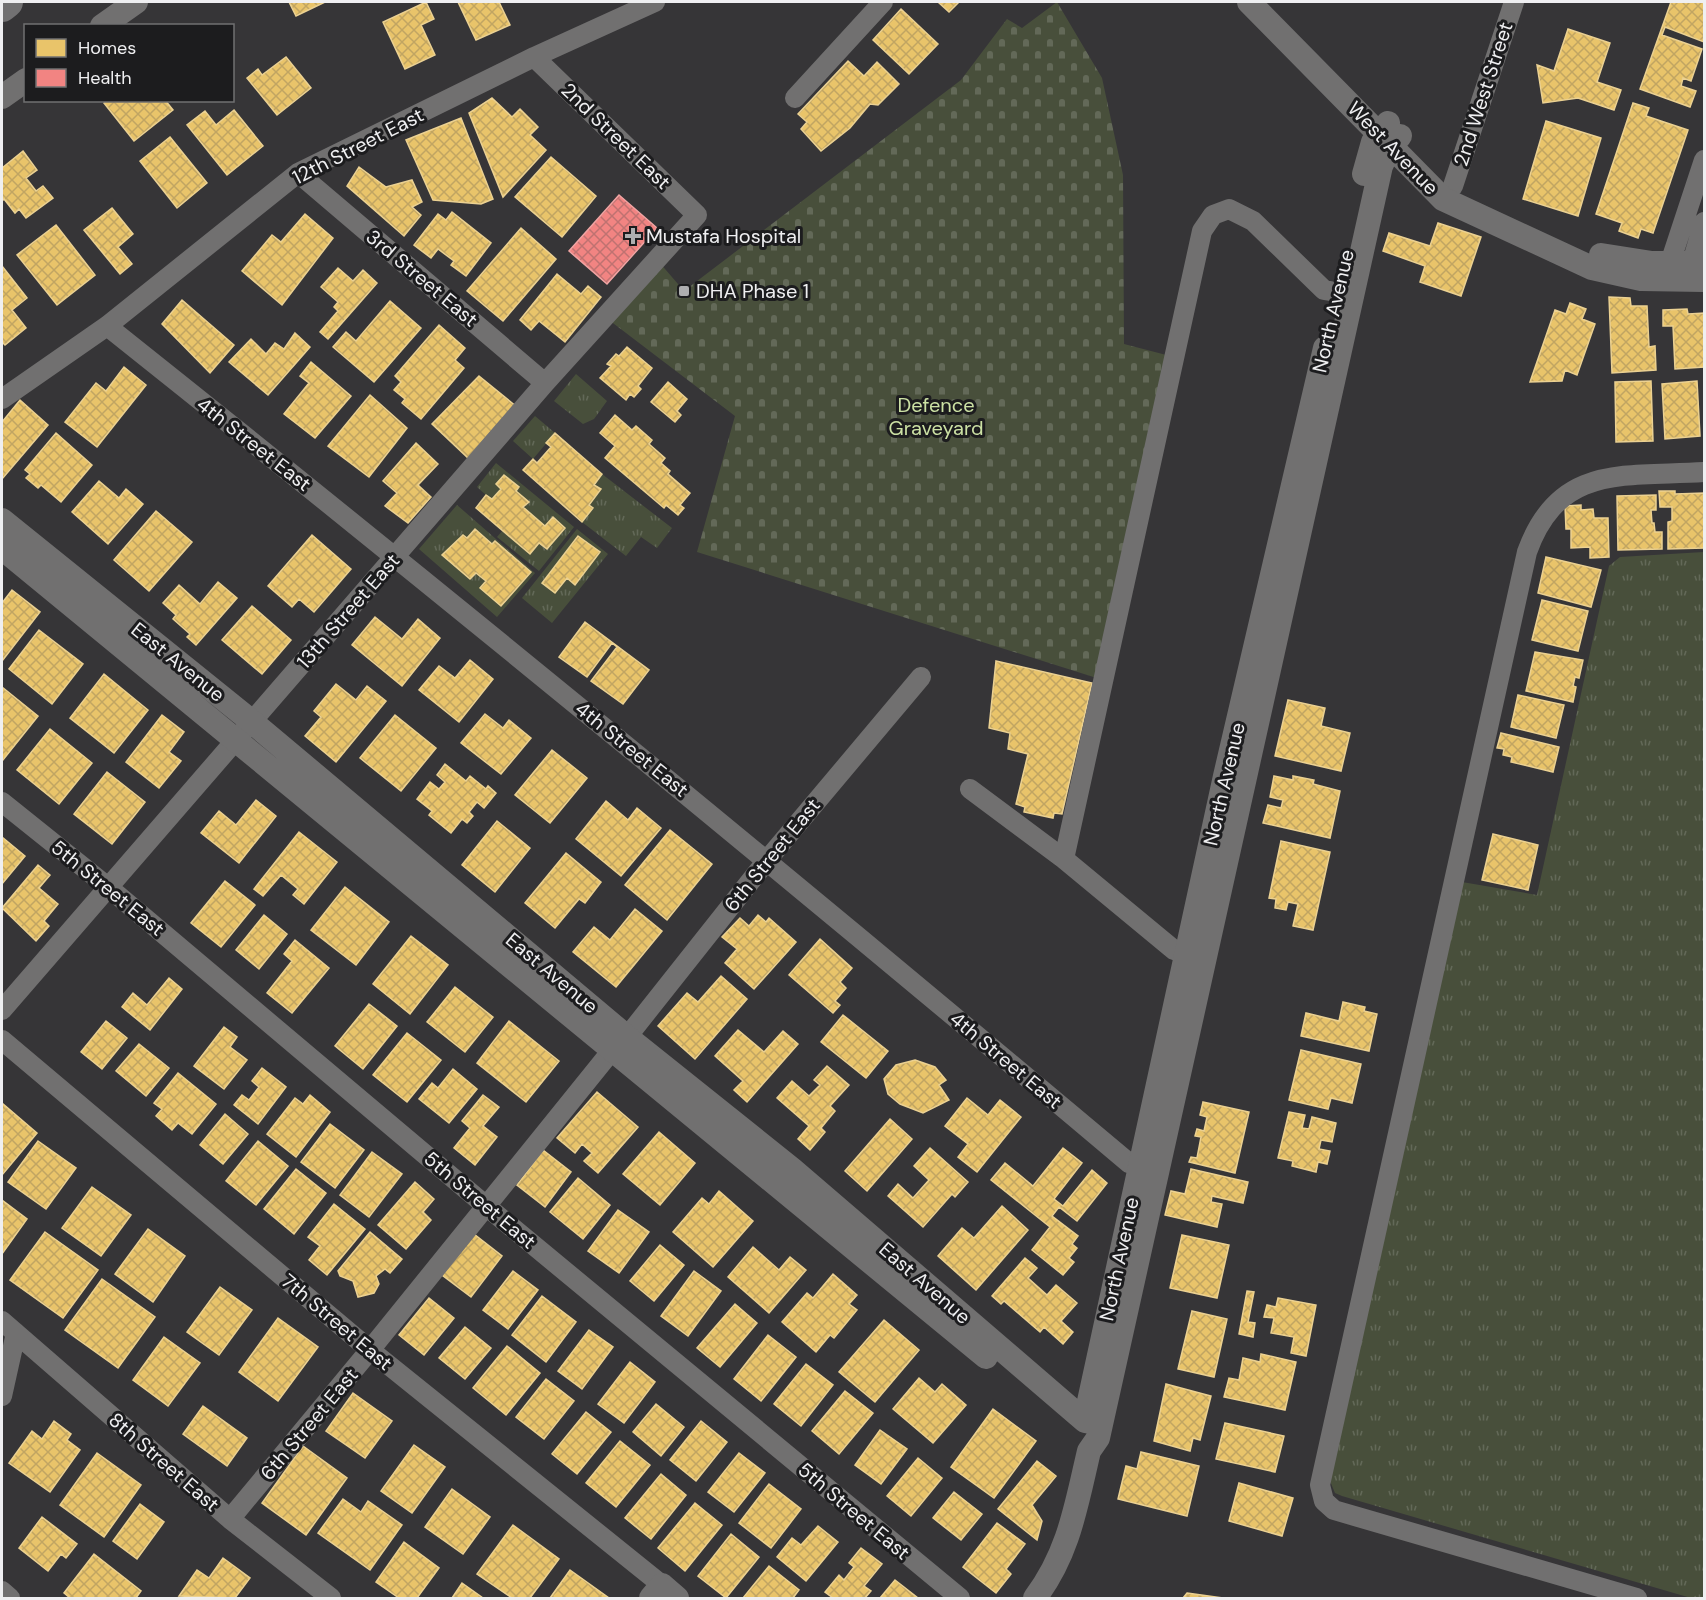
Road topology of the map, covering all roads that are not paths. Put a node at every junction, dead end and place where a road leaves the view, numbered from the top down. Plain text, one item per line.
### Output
1 (7, 2) edge
2 (136, 2) edge
3 (655, 2) edge
4 (883, 2) edge
5 (1249, 2) edge
6 (1267, 2) edge
7 (1514, 2) edge
8 (2, 6) edge
9 (105, 24) edge
10 (534, 57) junction
11 (24, 81) edge
12 (2, 97) edge
13 (795, 98) dead end
14 (1389, 135) junction
15 (1704, 160) edge
16 (298, 173) junction
17 (1453, 186) junction
18 (697, 214) joint
19 (1704, 222) edge
20 (1687, 271) edge
21 (1346, 294) junction
22 (107, 326) junction
23 (545, 383) junction
24 (2, 399) edge
25 (1704, 472) edge
26 (2, 520) edge
27 (2, 548) edge
28 (396, 556) junction
29 (921, 676) dead end
30 (251, 721) junction
31 (234, 741) junction
32 (970, 789) dead end
33 (2, 802) edge
34 (768, 859) junction
35 (1064, 859) junction
36 (108, 887) junction
37 (1194, 958) junction
38 (2, 1010) edge
39 (2, 1040) edge
40 (620, 1042) junction
41 (1147, 1168) junction
42 (485, 1205) junction
43 (9, 1327) edge
44 (370, 1350) junction
45 (2, 1396) edge
46 (1091, 1434) junction
47 (230, 1519) junction
48 (2, 1591) edge
49 (663, 1594) edge
50 (9, 1599) edge
51 (331, 1599) edge
52 (960, 1599) edge
53 (1035, 1599) edge
54 (1637, 1599) edge

1 - 8 main road
2 - 9 street
3 - 10 street, 12th Street East
4 - 13 street
5 - 14 street, West Avenue
6 - 14 street, West Avenue
7 - 17 street, 2nd West Street
10 - 16 street, 12th Street East
10 - 18 street, 2nd Street East
11 - 12 street
14 - 17 street, West Avenue
14 - 20 street, West Avenue
14 - 21 street, North Avenue
15 - 20 street
16 - 22 street, 12th Street East
16 - 23 street, 3rd Street East
17 - 20 street, West Avenue
18 - 23 street, 13th Street East
19 - 20 street
21 - 35 street
21 - 37 street, North Avenue
22 - 24 street, 12th Street East
22 - 28 street, 4th Street East
23 - 28 street, 13th Street East
25 - 54 street
26 - 30 street, East Avenue
27 - 31 street, East Avenue
28 - 30 street, 13th Street East
28 - 34 street, 4th Street East
29 - 34 street, 6th Street East
30 - 31 street, 13th Street East
30 - 40 street, East Avenue
31 - 36 street, 13th Street East
31 - 40 street, East Avenue
32 - 35 street
33 - 36 street, 5th Street East
34 - 40 street, 6th Street East
34 - 41 street, 4th Street East
35 - 37 street
36 - 38 street, 13th Street East
36 - 42 street, 5th Street East
37 - 41 street, North Avenue
39 - 44 street, 7th Street East
40 - 42 street, 6th Street East
40 - 46 street, East Avenue
41 - 46 street, North Avenue
42 - 44 street, 6th Street East
42 - 52 street, 5th Street East
43 - 45 street
43 - 47 street, 8th Street East
44 - 47 street, 6th Street East
44 - 49 street, 7th Street East
46 - 53 street, North Avenue
47 - 51 street, 8th Street East
48 - 50 street

